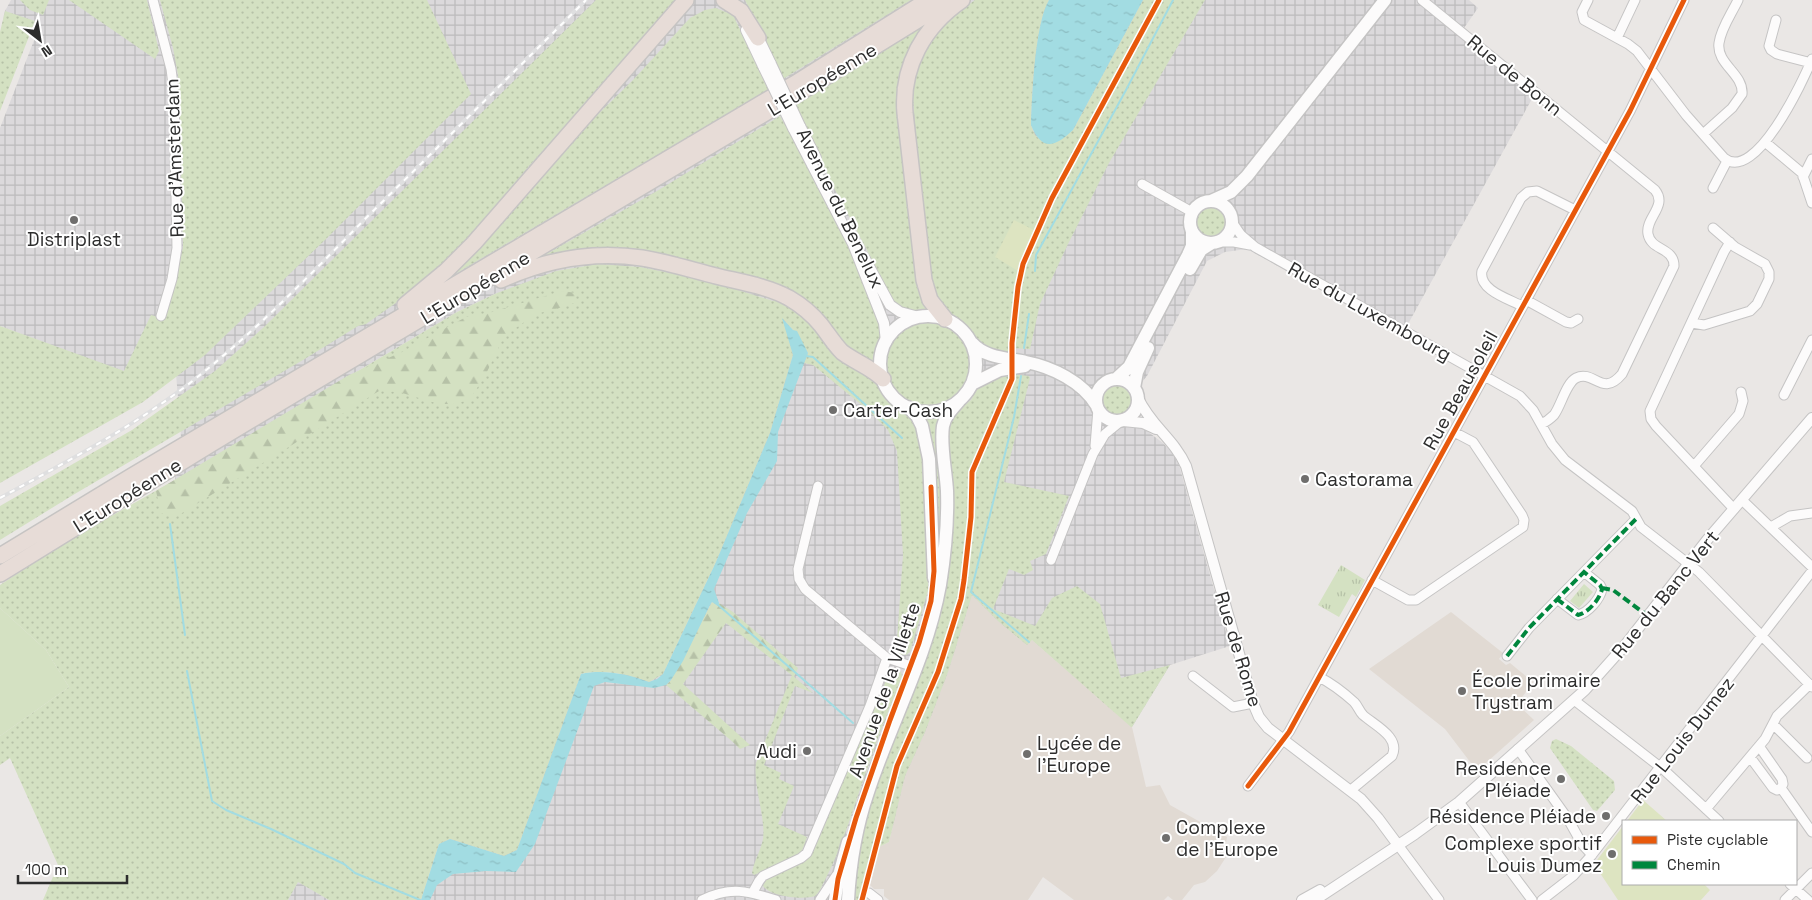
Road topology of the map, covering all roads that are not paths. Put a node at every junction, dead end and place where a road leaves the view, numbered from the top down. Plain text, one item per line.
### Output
1 (153, 0) edge
2 (686, 0) edge
3 (700, 0) edge
4 (928, 0) edge
5 (950, 0) edge
6 (962, 0) edge
7 (1385, 0) edge
8 (1422, 0) edge
9 (1588, 0) edge
10 (1635, 0) edge
11 (1684, 0) edge
12 (1738, 0) edge
13 (733, 2) edge
14 (1776, 20) dead end
15 (758, 38) joint
16 (1617, 38) junction
17 (1811, 61) edge
18 (767, 66) junction
19 (1651, 68) junction
20 (797, 127) junction
21 (1703, 134) junction
22 (569, 135) junction
23 (1765, 142) junction
24 (1608, 151) junction
25 (1812, 159) edge
26 (1727, 160) junction
27 (1247, 176) junction
28 (1803, 177) junction
29 (1142, 184) dead end
30 (1713, 188) dead end
31 (1811, 199) edge
32 (1211, 201) junction
33 (1575, 210) junction
34 (1192, 212) junction
35 (1231, 219) junction
36 (1713, 228) dead end
37 (1192, 233) junction
38 (1730, 242) junction
39 (1215, 243) junction
40 (1255, 247) junction
41 (1524, 303) junction
42 (162, 316) dead end
43 (919, 317) junction
44 (945, 319) junction
45 (1578, 319) dead end
46 (1692, 323) junction
47 (1812, 340) edge
48 (886, 342) junction
49 (972, 343) junction
50 (1045, 368) junction
51 (1485, 375) junction
52 (883, 379) junction
53 (1069, 379) junction
54 (1112, 380) junction
55 (972, 384) junction
56 (1741, 392) dead end
57 (1136, 393) junction
58 (1784, 395) dead end
59 (959, 401) junction
60 (274, 406) junction
61 (908, 407) junction
62 (1097, 407) junction
63 (1812, 418) edge
64 (1122, 421) junction
65 (1541, 424) junction
66 (1454, 432) junction
67 (203, 434) junction
68 (1163, 434) junction
69 (1093, 454) junction
70 (1694, 466) junction
71 (818, 486) dead end
72 (1742, 500) junction
73 (1734, 509) junction
74 (1812, 512) edge
75 (1636, 518) junction
76 (1771, 527) junction
77 (0, 556) edge
78 (1051, 560) dead end
79 (1689, 563) junction
80 (1812, 569) edge
81 (1584, 572) junction
82 (0, 574) edge
83 (1372, 580) junction
84 (1557, 599) junction
85 (1762, 636) junction
86 (1507, 656) dead end
87 (887, 658) junction
88 (914, 667) junction
89 (1193, 676) dead end
90 (1319, 677) junction
91 (1811, 686) edge
92 (1574, 700) junction
93 (1253, 703) junction
94 (1773, 724) junction
95 (1284, 740) junction
96 (1759, 746) junction
97 (1518, 750) junction
98 (1750, 757) junction
99 (1807, 758) dead end
100 (1661, 767) junction
101 (1248, 786) dead end
102 (1781, 788) junction
103 (1351, 790) junction
104 (1459, 802) junction
105 (1706, 809) junction
106 (1718, 820) edge
107 (1812, 832) edge
108 (1396, 843) junction
109 (1592, 855) junction
110 (841, 867) junction
111 (1812, 873) edge
112 (1797, 883) edge
113 (1793, 886) edge
114 (753, 892) junction
115 (869, 893) dead end
116 (772, 899) edge
117 (702, 900) edge
118 (820, 900) edge
119 (835, 900) edge
120 (848, 900) edge
121 (878, 900) edge
122 (1302, 900) edge
123 (1315, 900) edge
124 (1439, 900) edge
125 (1532, 900) edge
126 (1542, 900) edge
127 (1785, 900) edge
128 (1808, 900) edge

1 - 42 street, Rue d'Amsterdam
2 - 22 highway
3 - 22 highway
4 - 67 highway, L'Européenne
5 - 60 highway, L'Européenne
6 - 44 highway
7 - 27 main road
8 - 24 street, Rue de Bonn
9 - 16 street
10 - 16 street
11 - 19 street, Rue Beausoleil
12 - 21 street
13 - 15 highway
13 - 18 street, Avenue du Benelux
14 - 17 street
15 - 18 street, Avenue du Benelux
16 - 19 street
17 - 23 street
18 - 20 street, Avenue du Benelux, bridge
19 - 21 street
19 - 24 street, Rue Beausoleil
20 - 43 street, Avenue du Benelux
20 - 48 street, Avenue du Benelux
21 - 26 street
22 - 67 highway
23 - 26 street
23 - 28 street
24 - 33 street, Rue Beausoleil
24 - 65 street, Rue de Bonn
25 - 28 street
26 - 30 street
27 - 32 main road
27 - 35 main road
28 - 31 street
29 - 34 street
32 - 34 main road
32 - 35 main road
33 - 41 street, Rue Beausoleil
33 - 41 street
34 - 37 main road
35 - 39 main road
35 - 40 street, Rue du Luxembourg
36 - 38 street
37 - 39 main road
37 - 54 main road
38 - 46 street
38 - 46 street
39 - 40 street, Rue du Luxembourg
39 - 57 main road
40 - 51 street, Rue du Luxembourg
41 - 45 street
41 - 51 street, Rue Beausoleil
43 - 44 main road
43 - 48 main road
44 - 49 main road
46 - 70 street
47 - 58 street
48 - 52 main road
49 - 50 main road
49 - 55 main road
50 - 53 main road
50 - 55 main road
51 - 65 street, Rue du Luxembourg
51 - 66 street, Rue Beausoleil
52 - 60 highway
52 - 61 main road
53 - 54 main road
53 - 62 main road
54 - 57 main road
54 - 62 main road
55 - 59 main road
56 - 70 street
57 - 64 main road
57 - 68 street, Rue de Rome
59 - 61 main road
59 - 88 main road, Avenue de la Villette
60 - 82 highway, L'Européenne
61 - 88 main road, Avenue de la Villette
62 - 64 main road
62 - 69 street
63 - 72 street, Rue du Banc Vert
64 - 68 street, Rue de Rome
64 - 69 street
65 - 75 street, Rue du Luxembourg
66 - 83 street, Rue Beausoleil
66 - 83 street
67 - 77 highway, L'Européenne
68 - 93 street, Rue de Rome
69 - 78 street
70 - 73 street
71 - 87 street
72 - 73 street, Rue du Banc Vert
72 - 76 street
73 - 79 street, Rue du Banc Vert
74 - 76 street
75 - 79 street, Rue du Luxembourg
75 - 81 street
76 - 80 street
79 - 85 street, Rue du Luxembourg
79 - 92 street, Rue du Banc Vert
80 - 85 street, Rue Louis Dumez
81 - 84 street
81 - 84 street
83 - 90 street, Rue Beausoleil
84 - 86 street
85 - 91 street, Rue du Luxembourg
85 - 100 street, Rue Louis Dumez
87 - 88 street
87 - 114 street
88 - 110 main road, Avenue de la Villette
88 - 120 main road, Avenue de la Villette
89 - 93 street
90 - 95 street, Rue Beausoleil
90 - 103 street
91 - 94 street
92 - 97 street, Rue du Banc Vert
92 - 100 street
93 - 95 street, Rue de Rome
94 - 96 street
94 - 99 street
95 - 101 street, Rue Beausoleil
95 - 103 street, Rue de Rome
96 - 98 street
96 - 102 street
97 - 104 street, Rue du Banc Vert
97 - 109 street
98 - 102 street
98 - 105 street
100 - 105 street
100 - 109 street, Rue Louis Dumez
102 - 107 street
103 - 108 street, Rue de Rome
104 - 108 street, Rue du Banc Vert
104 - 125 street
105 - 106 street
108 - 122 street, Rue du Banc Vert
108 - 123 street, Rue du Banc Vert
108 - 124 street
109 - 126 street, Rue Louis Dumez
110 - 118 street
110 - 119 main road, Avenue de la Villette
111 - 112 street
113 - 127 street
113 - 128 street
114 - 116 street
114 - 117 street
115 - 121 street

